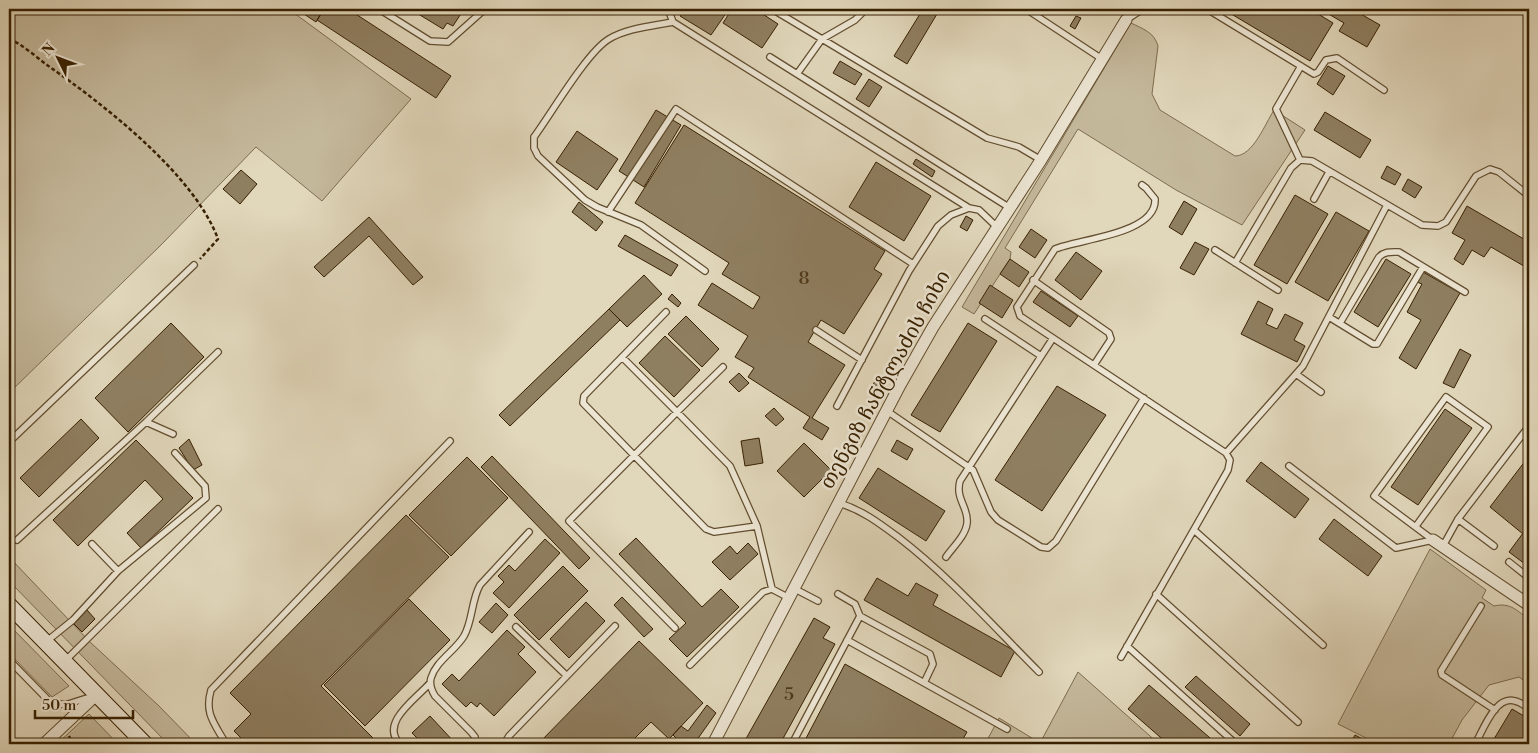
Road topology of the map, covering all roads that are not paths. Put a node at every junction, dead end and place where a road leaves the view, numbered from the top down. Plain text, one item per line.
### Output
1 (379, 9) edge
2 (484, 9) edge
3 (668, 9) edge
4 (772, 9) edge
5 (866, 9) edge
6 (1026, 9) edge
7 (1143, 9) edge
8 (1207, 9) edge
9 (1126, 20) joint
10 (673, 22) junction
11 (822, 39) junction
12 (770, 57) dead end
13 (1102, 59) junction
14 (1301, 66) junction
15 (797, 74) junction
16 (1384, 90) dead end
17 (1041, 160) junction
18 (1300, 160) junction
19 (1330, 172) junction
20 (1142, 185) dead end
21 (1529, 196) edge
22 (1314, 199) dead end
23 (1387, 205) junction
24 (969, 208) junction
25 (1010, 208) junction
26 (608, 212) junction
27 (997, 227) junction
28 (1215, 250) dead end
29 (1235, 263) junction
30 (914, 264) junction
31 (194, 265) road end
32 (1423, 267) junction
33 (705, 271) dead end
34 (1034, 280) junction
35 (1278, 290) dead end
36 (1465, 292) dead end
37 (666, 312) dead end
38 (1329, 317) junction
39 (985, 319) dead end
40 (1340, 323) junction
41 (816, 330) dead end
42 (1053, 338) junction
43 (218, 352) dead end
44 (1042, 356) junction
45 (622, 357) junction
46 (862, 360) junction
47 (1094, 365) junction
48 (723, 367) dead end
49 (1296, 374) junction
50 (1321, 392) dead end
51 (1144, 398) junction
52 (837, 406) dead end
53 (886, 411) junction
54 (677, 412) junction
55 (146, 422) junction
56 (1529, 426) edge
57 (173, 434) dead end
58 (450, 441) dead end
59 (9, 442) edge
60 (175, 452) dead end
61 (1226, 453) junction
62 (634, 456) junction
63 (1289, 466) dead end
64 (970, 468) junction
65 (839, 503) junction
66 (218, 509) dead end
67 (1458, 519) junction
68 (757, 526) junction
69 (1416, 526) junction
70 (1194, 530) junction
71 (529, 532) dead end
72 (17, 540) dead end
73 (1438, 543) junction
74 (92, 544) dead end
75 (1494, 546) dead end
76 (946, 557) dead end
77 (1509, 562) dead end
78 (118, 571) junction
79 (1529, 578) edge
80 (772, 589) junction
81 (792, 593) junction
82 (838, 594) dead end
83 (1156, 594) junction
84 (818, 601) dead end
85 (1528, 603) edge
86 (9, 605) edge
87 (1481, 606) dead end
88 (860, 616) junction
89 (615, 626) dead end
90 (516, 627) dead end
91 (675, 628) dead end
92 (847, 640) junction
93 (46, 643) junction
94 (1323, 645) dead end
95 (1127, 646) junction
96 (1121, 657) dead end
97 (9, 660) edge
98 (64, 662) junction
99 (690, 665) dead end
100 (1039, 672) dead end
101 (567, 676) junction
102 (924, 682) junction
103 (430, 683) junction
104 (96, 695) junction
105 (1529, 708) edge
106 (1495, 710) junction
107 (1298, 722) dead end
108 (1007, 729) dead end
109 (44, 744) edge
110 (145, 744) edge
111 (226, 744) edge
112 (400, 744) edge
113 (474, 744) edge
114 (504, 744) edge
115 (713, 744) edge
116 (792, 744) edge
117 (1236, 744) edge
118 (1475, 744) edge

1 - 2 lane
3 - 10 lane
4 - 11 lane
5 - 11 lane
6 - 13 lane
7 - 9 lane
8 - 14 lane
9 - 13 street, თენგიზ ჩანტლაძის ჩიხი
10 - 24 lane
10 - 26 lane
11 - 15 lane
11 - 17 lane
12 - 15 lane
13 - 17 street, თენგიზ ჩანტლაძის ჩიხი
14 - 16 lane
14 - 18 lane
15 - 25 lane
17 - 25 street, თენგიზ ჩანტლაძის ჩიხი
18 - 19 lane
18 - 29 lane
19 - 22 lane
19 - 23 lane
20 - 34 lane
21 - 23 lane
23 - 38 lane
24 - 27 lane
24 - 30 lane
25 - 27 street, თენგიზ ჩანტლაძის ჩიხი
26 - 30 lane
26 - 33 lane
27 - 53 street, თენგიზ ჩანტლაძის ჩიხი
28 - 29 lane
29 - 35 lane
30 - 46 lane
31 - 59 lane
32 - 36 lane
32 - 40 lane
32 - 40 lane
34 - 42 lane
34 - 47 lane
37 - 45 lane
38 - 40 lane
38 - 49 lane
39 - 44 lane
41 - 46 lane
42 - 44 lane
42 - 47 lane
43 - 55 lane
44 - 64 lane
45 - 54 lane
45 - 62 lane
46 - 52 lane
47 - 51 lane
48 - 54 lane
49 - 50 lane
49 - 61 lane
51 - 61 lane
51 - 64 lane
53 - 64 lane
53 - 65 street, თენგიზ ჩანტლაძის ჩიხი
54 - 62 lane
54 - 68 lane
55 - 57 lane
55 - 72 lane
56 - 67 lane
58 - 111 lane
60 - 78 lane
61 - 70 lane
62 - 68 lane
62 - 91 lane
63 - 73 lane
64 - 76 lane
65 - 81 street, თენგიზ ჩანტლაძის ჩიხი
65 - 100 lane
66 - 98 lane
67 - 73 lane
67 - 75 lane
68 - 80 lane
69 - 69 lane
69 - 73 lane
70 - 83 lane
70 - 94 lane
71 - 103 lane
73 - 85 street
74 - 78 lane
77 - 79 lane
78 - 93 lane
80 - 81 lane
80 - 99 lane
81 - 84 lane
81 - 115 street, თენგიზ ჩანტლაძის ჩიხი
82 - 88 lane
83 - 95 lane
83 - 107 lane
86 - 93 street
87 - 106 lane
88 - 92 lane
88 - 102 lane
89 - 101 lane
90 - 101 lane
92 - 102 lane
92 - 116 lane
93 - 98 street
95 - 96 lane
95 - 117 lane
97 - 104 lane
98 - 104 street
101 - 114 lane
102 - 108 lane
103 - 112 lane
103 - 113 lane
104 - 109 street
104 - 110 street
105 - 106 lane
106 - 118 lane

